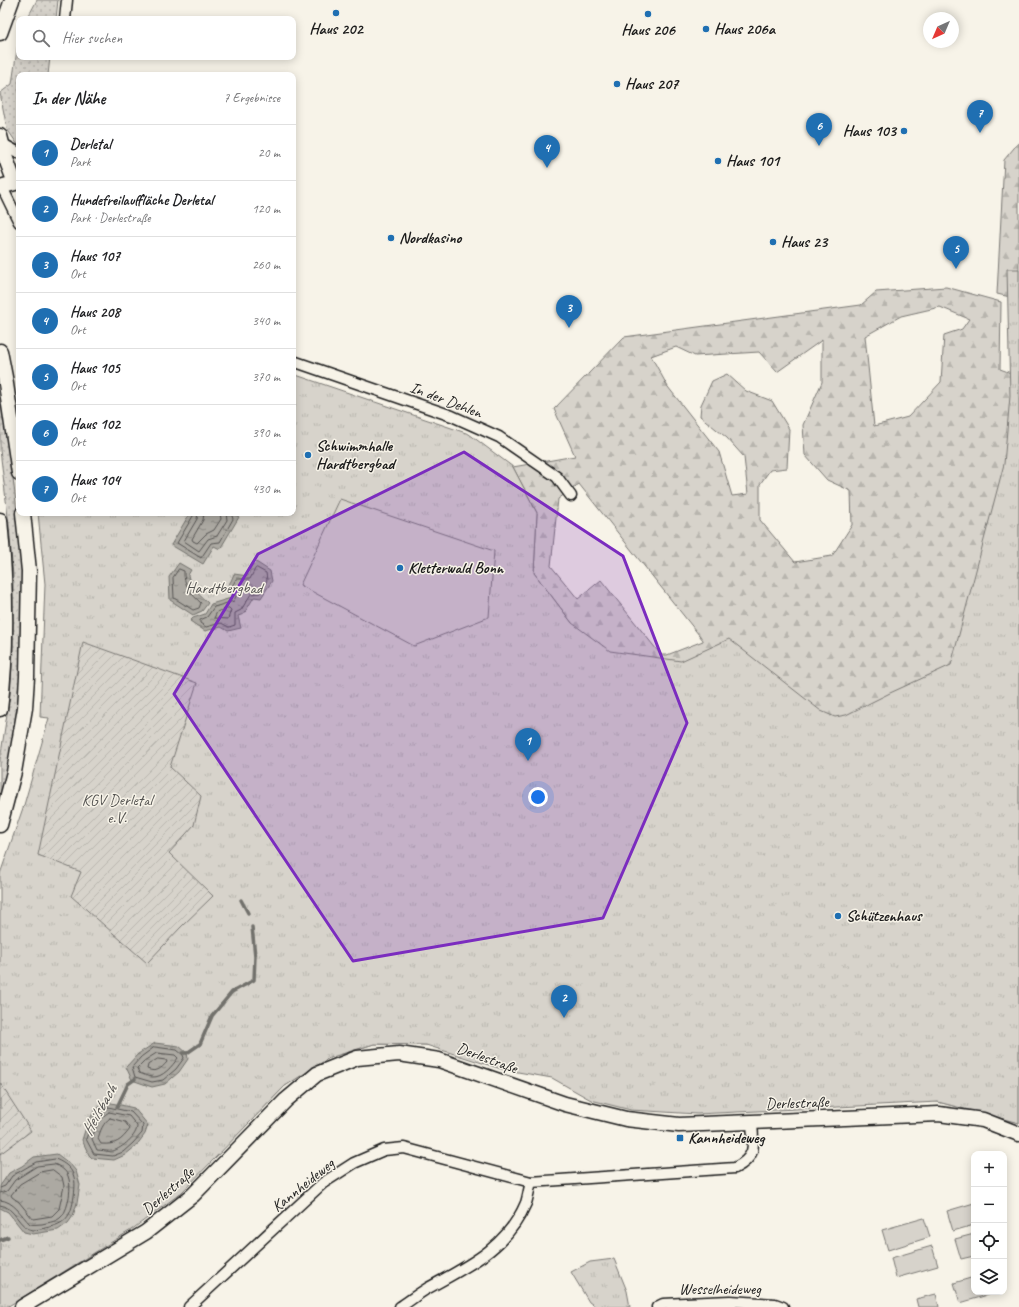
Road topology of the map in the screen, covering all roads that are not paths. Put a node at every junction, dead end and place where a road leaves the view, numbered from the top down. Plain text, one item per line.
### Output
1 (12, 0) edge
2 (67, 0) edge
3 (64, 16) edge
4 (0, 33) edge
5 (2, 140) edge
6 (16, 151) edge
7 (11, 183) edge
8 (16, 207) edge
9 (0, 351) edge
10 (296, 362) edge
11 (16, 452) edge
12 (571, 496) dead end
13 (23, 516) edge
14 (0, 520) edge
15 (0, 710) edge
16 (0, 825) edge
17 (752, 1122) junction
18 (1019, 1134) edge
19 (531, 1182) junction
20 (22, 1307) edge
21 (189, 1307) edge
22 (400, 1307) edge
23 (657, 1307) edge
24 (783, 1307) edge

1 - 4 street
2 - 3 street
5 - 6 street
5 - 7 street
7 - 8 street
9 - 11 street
10 - 12 street, In der Dehlen
13 - 16 street
14 - 15 street
17 - 18 street, Derlestraße
17 - 19 street, Kannheideweg
17 - 20 street, Derlestraße
19 - 21 street, Kannheideweg
19 - 22 street
23 - 24 street, Wesselheideweg

